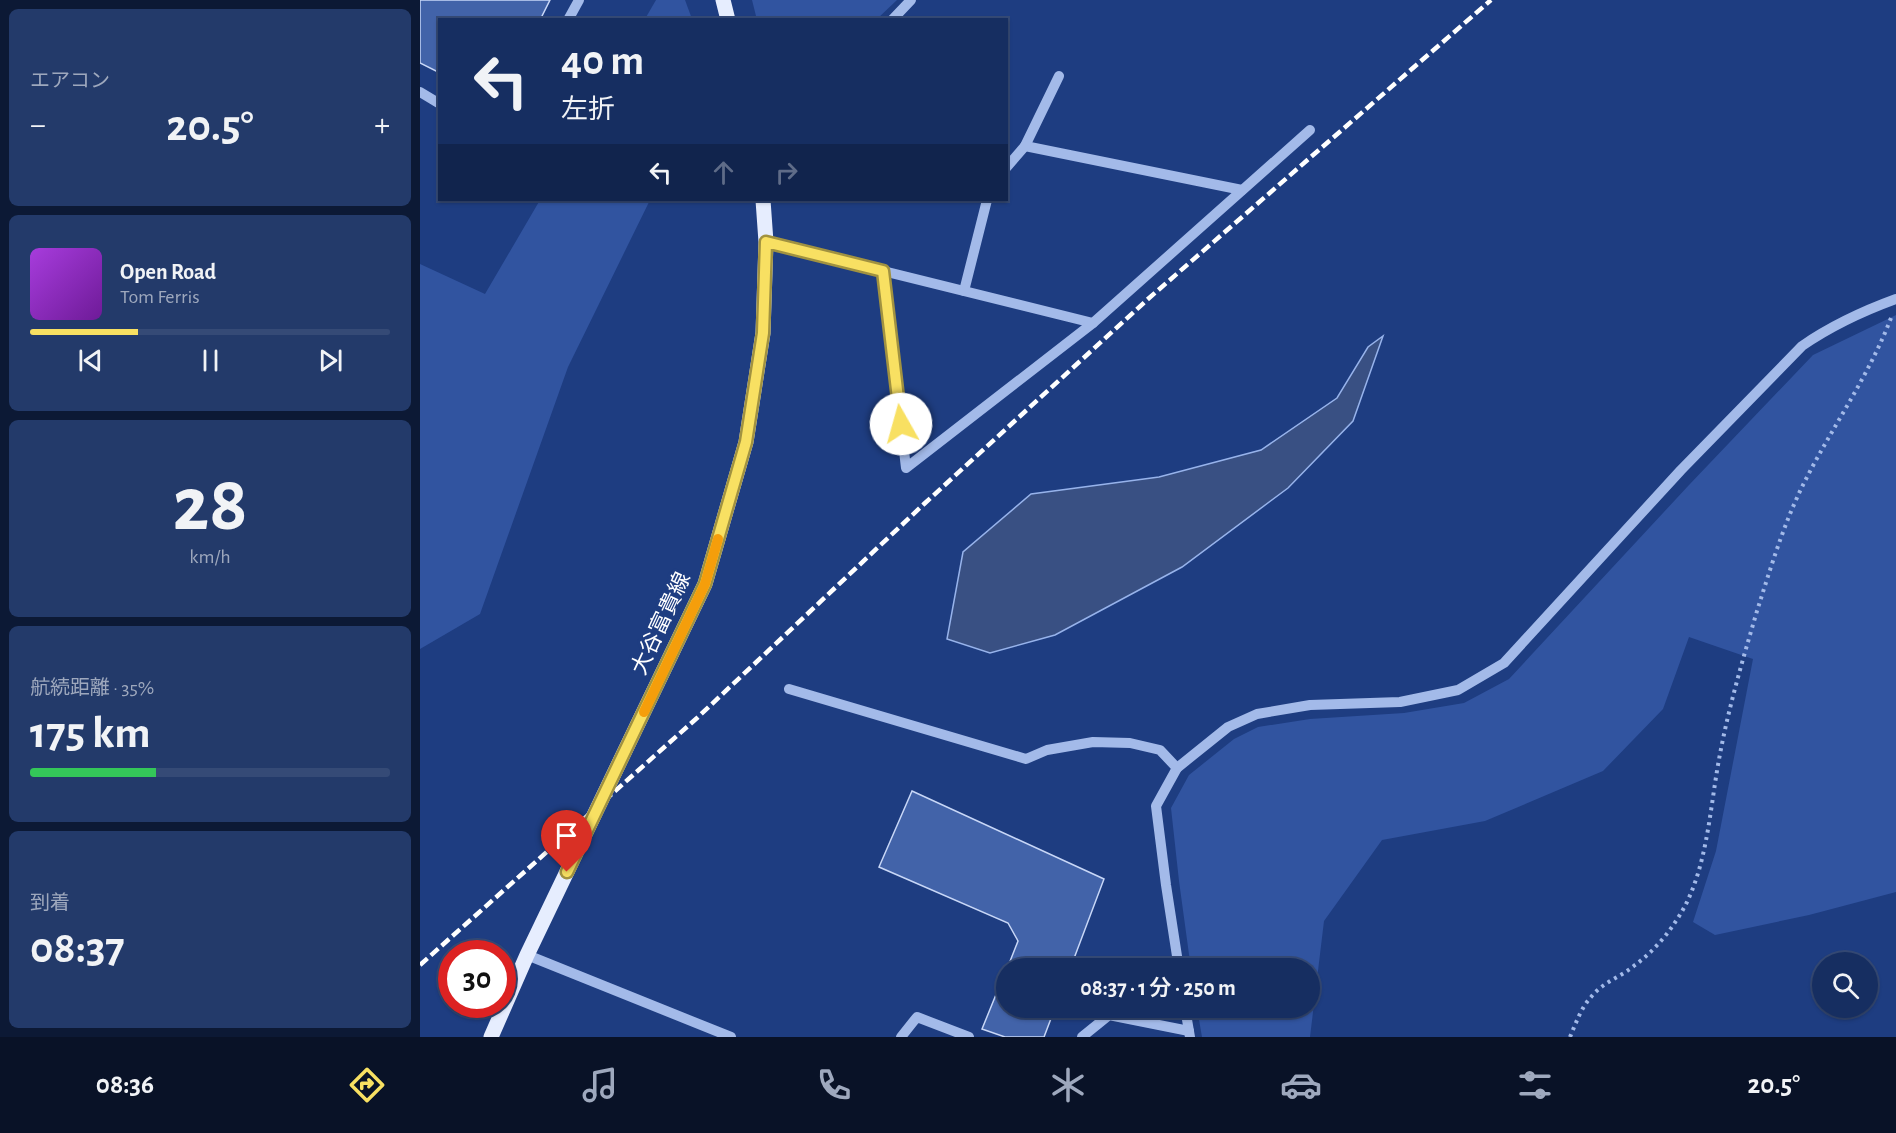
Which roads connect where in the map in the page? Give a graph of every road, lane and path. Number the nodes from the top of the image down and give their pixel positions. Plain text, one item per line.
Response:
1 (579, 0) edge
2 (723, 0) edge
3 (911, 0) edge
4 (569, 18) edge
5 (728, 18) edge
6 (894, 18) edge
7 (1059, 76) dead end
8 (420, 92) edge
9 (438, 103) edge
10 (1310, 130) dead end
11 (1025, 146) junction
12 (1008, 166) edge
13 (1242, 190) junction
14 (763, 201) edge
15 (987, 201) edge
16 (766, 242) junction
17 (883, 271) junction
18 (964, 291) junction
19 (1895, 300) edge
20 (1093, 323) junction
21 (789, 689) dead end
22 (1178, 768) junction
23 (527, 955) junction
24 (1177, 958) edge
25 (1187, 1018) edge
26 (1190, 1034) edge
27 (491, 1037) edge
28 (731, 1037) edge
29 (901, 1037) edge
30 (969, 1037) edge
31 (1082, 1037) edge
32 (1570, 1037) edge

1 - 4 street
2 - 5 main road
3 - 6 street
7 - 11 street
8 - 9 street
10 - 13 street
11 - 12 street
11 - 13 street
13 - 20 street
14 - 16 main road, 大谷富貴線
15 - 18 street
16 - 17 street
16 - 23 main road, 大谷富貴線
17 - 18 street
17 - 20 street
18 - 20 street
19 - 22 street
19 - 32 path
21 - 22 street
22 - 24 street
23 - 27 main road, 大谷富貴線
23 - 28 street
25 - 26 street
26 - 31 street
29 - 30 street

